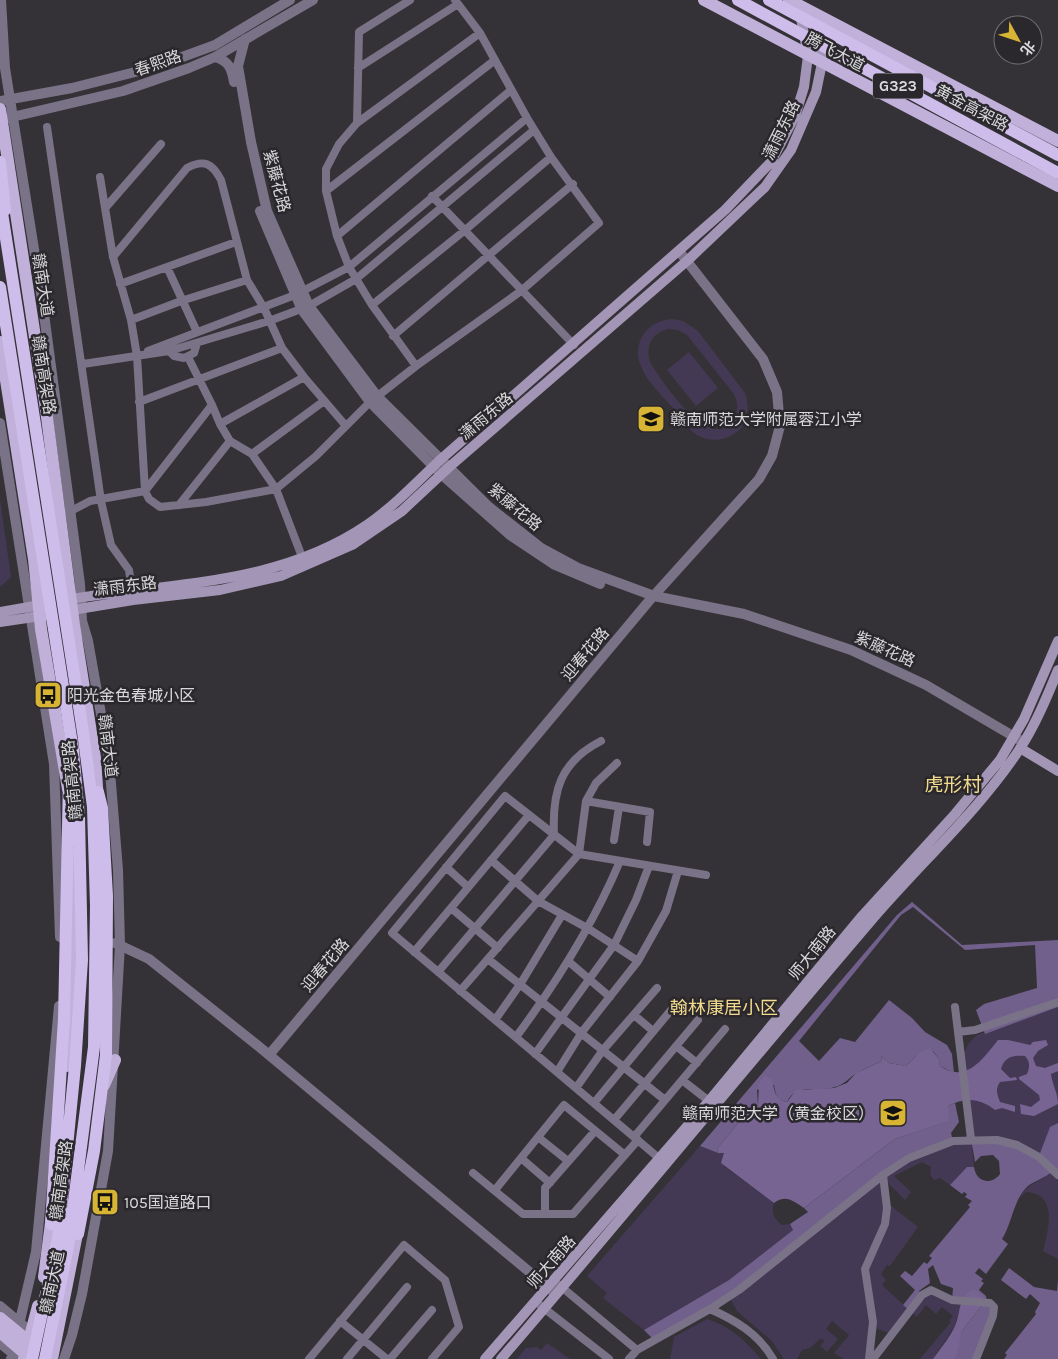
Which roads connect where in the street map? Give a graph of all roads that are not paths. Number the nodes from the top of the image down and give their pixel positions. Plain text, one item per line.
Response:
1 (0, 0) edge
2 (290, 0) edge
3 (313, 0) edge
4 (410, 0) edge
5 (704, 0) edge
6 (738, 0) edge
7 (769, 0) edge
8 (456, 2) edge
9 (794, 2) edge
10 (815, 14) junction
11 (480, 33) junction
12 (245, 38) junction
13 (808, 56) junction
14 (215, 57) junction
15 (495, 60) junction
16 (822, 63) junction
17 (358, 68) junction
18 (511, 90) junction
19 (10, 98) junction
20 (0, 101) edge
21 (4, 116) edge
22 (527, 118) junction
23 (357, 124) junction
24 (47, 127) dead end
25 (534, 130) junction
26 (1058, 141) edge
27 (161, 144) dead end
28 (1058, 155) edge
29 (551, 157) junction
30 (0, 162) edge
31 (1058, 173) edge
32 (100, 177) dead end
33 (573, 184) junction
34 (1058, 186) edge
35 (326, 191) junction
36 (432, 196) junction
37 (0, 200) edge
38 (441, 206) junction
39 (106, 208) junction
40 (464, 231) junction
41 (337, 236) junction
42 (236, 242) junction
43 (679, 251) junction
44 (113, 257) junction
45 (488, 257) junction
46 (688, 260) junction
47 (10, 262) junction
48 (167, 267) junction
49 (349, 267) junction
50 (356, 279) junction
51 (247, 280) junction
52 (120, 284) junction
53 (0, 287) edge
54 (521, 291) junction
55 (300, 293) junction
56 (181, 301) junction
57 (372, 305) junction
58 (264, 308) junction
59 (306, 308) junction
60 (131, 320) junction
61 (269, 321) junction
62 (197, 332) junction
63 (393, 336) junction
64 (0, 342) edge
65 (197, 343) junction
66 (574, 345) junction
67 (282, 348) junction
68 (169, 351) junction
69 (137, 356) junction
70 (188, 357) junction
71 (83, 364) junction
72 (416, 366) junction
73 (304, 377) junction
74 (199, 380) junction
75 (373, 399) junction
76 (324, 401) junction
77 (139, 402) junction
78 (212, 405) junction
79 (0, 424) edge
80 (220, 424) junction
81 (346, 426) junction
82 (230, 441) junction
83 (252, 454) junction
84 (437, 463) junction
85 (445, 471) junction
86 (276, 490) junction
87 (145, 491) junction
88 (101, 498) junction
89 (179, 505) junction
90 (69, 512) junction
91 (304, 562) junction
92 (132, 591) junction
93 (651, 599) junction
94 (76, 604) junction
95 (35, 611) junction
96 (0, 612) edge
97 (0, 622) edge
98 (1058, 641) edge
99 (1058, 670) edge
100 (77, 734) junction
101 (601, 741) dead end
102 (1017, 743) junction
103 (617, 763) dead end
104 (1058, 763) edge
105 (1058, 771) edge
106 (586, 801) junction
107 (619, 807) junction
108 (529, 815) junction
109 (554, 835) junction
110 (614, 840) dead end
111 (647, 842) dead end
112 (579, 854) junction
113 (491, 860) junction
114 (620, 861) junction
115 (649, 866) junction
116 (446, 868) junction
117 (678, 871) junction
118 (706, 875) dead end
119 (515, 881) junction
120 (468, 887) junction
121 (538, 901) junction
122 (451, 908) junction
123 (562, 915) junction
124 (475, 928) junction
125 (589, 929) junction
126 (104, 936) junction
127 (120, 945) junction
128 (614, 945) junction
129 (498, 948) junction
130 (414, 952) junction
131 (488, 959) junction
132 (568, 961) junction
133 (638, 961) junction
134 (438, 972) junction
135 (589, 980) junction
136 (521, 983) junction
137 (657, 988) dead end
138 (460, 991) junction
139 (610, 997) junction
140 (542, 1001) junction
141 (1058, 1002) edge
142 (676, 1004) dead end
143 (955, 1007) dead end
144 (634, 1015) junction
145 (563, 1017) junction
146 (495, 1020) junction
147 (698, 1020) dead end
148 (725, 1029) dead end
149 (582, 1032) junction
150 (653, 1032) junction
151 (958, 1032) junction
152 (516, 1037) junction
153 (676, 1046) junction
154 (604, 1050) junction
155 (535, 1054) junction
156 (269, 1055) junction
157 (54, 1056) junction
158 (115, 1060) junction
159 (696, 1062) junction
160 (624, 1066) junction
161 (557, 1072) junction
162 (682, 1080) junction
163 (645, 1083) junction
164 (576, 1088) junction
165 (65, 1094) junction
166 (665, 1100) junction
167 (97, 1101) junction
168 (709, 1102) junction
169 (594, 1103) junction
170 (614, 1120) junction
171 (595, 1131) junction
172 (538, 1137) junction
173 (636, 1139) junction
174 (971, 1139) junction
175 (625, 1155) junction
176 (521, 1158) junction
177 (660, 1160) junction
178 (568, 1161) junction
179 (473, 1173) dead end
180 (883, 1175) junction
181 (1058, 1175) edge
182 (550, 1183) junction
183 (494, 1190) junction
184 (545, 1214) junction
185 (51, 1224) junction
186 (78, 1234) junction
187 (407, 1287) dead end
188 (555, 1288) junction
189 (540, 1305) junction
190 (0, 1306) edge
191 (710, 1309) junction
192 (432, 1310) dead end
193 (0, 1318) edge
194 (340, 1321) junction
195 (18, 1327) junction
196 (0, 1332) edge
197 (29, 1336) junction
198 (364, 1339) junction
199 (0, 1343) edge
200 (637, 1350) junction
201 (21, 1356) edge
202 (54, 1358) edge
203 (309, 1359) edge
204 (347, 1359) edge
205 (389, 1359) edge
206 (432, 1359) edge
207 (486, 1359) edge
208 (501, 1359) edge
209 (610, 1359) edge
210 (630, 1359) edge
211 (773, 1359) edge
212 (869, 1359) edge
213 (873, 1359) edge
214 (976, 1359) edge

1 - 19 street
2 - 19 street, 春熙路
3 - 12 street, 春熙路
4 - 17 street
5 - 13 main road, 腾飞大道
6 - 31 highway, 黄金高架路 / G323, bridge
7 - 28 highway, 黄金高架路 / G323, bridge
8 - 11 street
8 - 17 street
9 - 10 main road, 腾飞大道
9 - 13 main road, 潇雨东路
10 - 16 main road, 潇雨东路
10 - 26 main road, 腾飞大道
11 - 15 street
11 - 23 street
12 - 14 street, 春熙路
12 - 55 street, 紫藤花路
13 - 16 main road, 腾飞大道
13 - 43 main road, 潇雨东路
14 - 21 street, 春熙路
14 - 55 street, 紫藤花路
15 - 18 street
15 - 35 street
16 - 34 main road, 腾飞大道
16 - 46 main road, 潇雨东路
17 - 23 street
18 - 22 street
18 - 41 street
19 - 20 street, 春熙路
19 - 21 street
21 - 90 street
21 - 94 main road, 赣南大道
22 - 25 street
22 - 36 street
23 - 35 street
24 - 71 street
25 - 29 street
25 - 38 street
27 - 39 street
29 - 33 street
29 - 40 street
30 - 47 highway, bridge
32 - 39 street
33 - 45 street
33 - 54 street
35 - 41 street
36 - 38 street
36 - 49 street
37 - 47 highway, 赣南高架路, bridge
38 - 40 street
38 - 50 street
39 - 44 street
40 - 45 street
40 - 57 street
41 - 49 street
42 - 44 street
42 - 48 street
42 - 51 street
43 - 46 street, 迎春花路
43 - 66 main road, 潇雨东路
44 - 52 street
45 - 54 street
45 - 63 street
46 - 85 main road, 潇雨东路
46 - 93 street, 迎春花路
47 - 100 highway, 赣南高架路, bridge
48 - 52 street
48 - 56 street
49 - 50 street
49 - 55 street
50 - 57 street
50 - 59 street
51 - 56 street
51 - 58 street
52 - 60 street
53 - 100 highway, 赣南高架路, bridge
54 - 66 street
54 - 72 street
55 - 58 street
55 - 59 street, 紫藤花路
56 - 60 street
56 - 62 street
57 - 63 street
58 - 61 street
58 - 62 street
59 - 61 street
59 - 75 street, 紫藤花路
60 - 69 street
61 - 65 street
61 - 67 street
62 - 69 street
63 - 72 street
64 - 95 main road, 赣南大道
65 - 68 street
65 - 70 street
66 - 84 main road, 潇雨东路
67 - 73 street
67 - 74 street
68 - 69 street
68 - 70 street
69 - 71 street
69 - 77 street
70 - 74 street
71 - 88 street
72 - 75 street
73 - 76 street
73 - 80 street
74 - 77 street
74 - 78 street
75 - 81 street
75 - 84 street, 紫藤花路
76 - 81 street
76 - 83 street
77 - 87 street
78 - 80 street
78 - 87 street
79 - 95 street
80 - 82 street
81 - 86 street
82 - 83 street
82 - 89 street
83 - 86 street
84 - 85 street, 紫藤花路
84 - 91 main road, 潇雨东路
85 - 91 main road, 潇雨东路
85 - 93 street, 紫藤花路
86 - 89 street
86 - 91 street
87 - 88 street
87 - 89 street
88 - 90 street
88 - 92 street
90 - 94 street
91 - 92 main road, 潇雨东路
91 - 94 main road, 潇雨东路
92 - 94 main road, 潇雨东路
93 - 102 street, 紫藤花路
93 - 156 street, 迎春花路
94 - 95 main road, 潇雨东路
94 - 126 main road, 赣南大道
94 - 127 street
95 - 96 main road, 潇雨东路
95 - 97 main road, 潇雨东路
95 - 157 street
95 - 165 main road, 赣南大道
98 - 102 main road, 师大南路
99 - 102 main road, 师大南路
100 - 185 highway, bridge
100 - 186 highway, bridge
100 - 201 highway, 赣南高架路, bridge
100 - 202 highway, 赣南高架路, bridge
101 - 109 street
102 - 104 main road
102 - 105 main road
102 - 168 main road, 师大南路
102 - 188 main road, 师大南路
103 - 106 street
106 - 107 street
106 - 112 street
107 - 110 street
107 - 111 street
108 - 109 street
108 - 113 street
108 - 116 street
109 - 112 street
109 - 119 street
112 - 114 street
112 - 121 street
113 - 119 street
113 - 120 street
114 - 115 street
114 - 125 street
115 - 117 street
115 - 128 street
116 - 120 street
116 - 130 street
117 - 118 street
117 - 133 street
119 - 121 street
119 - 124 street
120 - 122 street
121 - 123 street
121 - 129 street
122 - 124 street
122 - 130 street
123 - 125 street
123 - 136 street
124 - 129 street
124 - 134 street
125 - 128 street
125 - 132 street
126 - 127 street
126 - 167 main road, 赣南大道
127 - 156 street
127 - 158 street
128 - 133 street
128 - 135 street
129 - 131 street
130 - 134 street
131 - 136 street
131 - 138 street
132 - 135 street
132 - 140 street
133 - 139 street
134 - 138 street
135 - 139 street
135 - 145 street
136 - 140 street
136 - 146 street
137 - 144 street
138 - 146 street
139 - 149 street
140 - 145 street
140 - 152 street
141 - 151 street
142 - 150 street
143 - 151 street
144 - 150 street
144 - 154 street
145 - 149 street
145 - 155 street
146 - 152 street
147 - 153 street
148 - 159 street
149 - 154 street
149 - 161 street
150 - 160 street
151 - 174 street
152 - 155 street
153 - 159 street
153 - 163 street
154 - 160 street
154 - 164 street
155 - 161 street
156 - 188 street
157 - 165 main road
157 - 195 street
158 - 167 main road
158 - 202 street
159 - 162 street
160 - 163 street
160 - 169 street
161 - 164 street
162 - 166 street
162 - 168 street
163 - 166 street
163 - 170 street
164 - 169 street
165 - 185 main road, 赣南大道
166 - 173 street
167 - 186 main road, 赣南大道
168 - 177 main road, 师大南路
169 - 170 street
170 - 173 street
171 - 172 street
171 - 175 street
171 - 178 street
172 - 176 street
172 - 178 street
173 - 175 street
173 - 177 street
174 - 180 street
174 - 181 street
175 - 184 street
176 - 182 street
176 - 183 street
177 - 188 main road, 师大南路
178 - 182 street
179 - 183 street
180 - 191 street
180 - 212 street
182 - 184 street
183 - 184 street
185 - 197 main road, 赣南大道
186 - 202 main road, 赣南大道
187 - 198 street
188 - 189 main road, 师大南路
188 - 200 street
189 - 207 main road, 师大南路
189 - 208 main road, 师大南路
189 - 209 street
190 - 195 street
191 - 200 street
191 - 211 street
192 - 205 street
193 - 195 main road
194 - 198 street
194 - 203 street
194 - 206 street
195 - 197 main road
195 - 201 street
196 - 201 main road
197 - 201 main road, 赣南大道
197 - 202 main road
198 - 204 street
198 - 205 street
199 - 201 street
200 - 210 street
213 - 214 street

